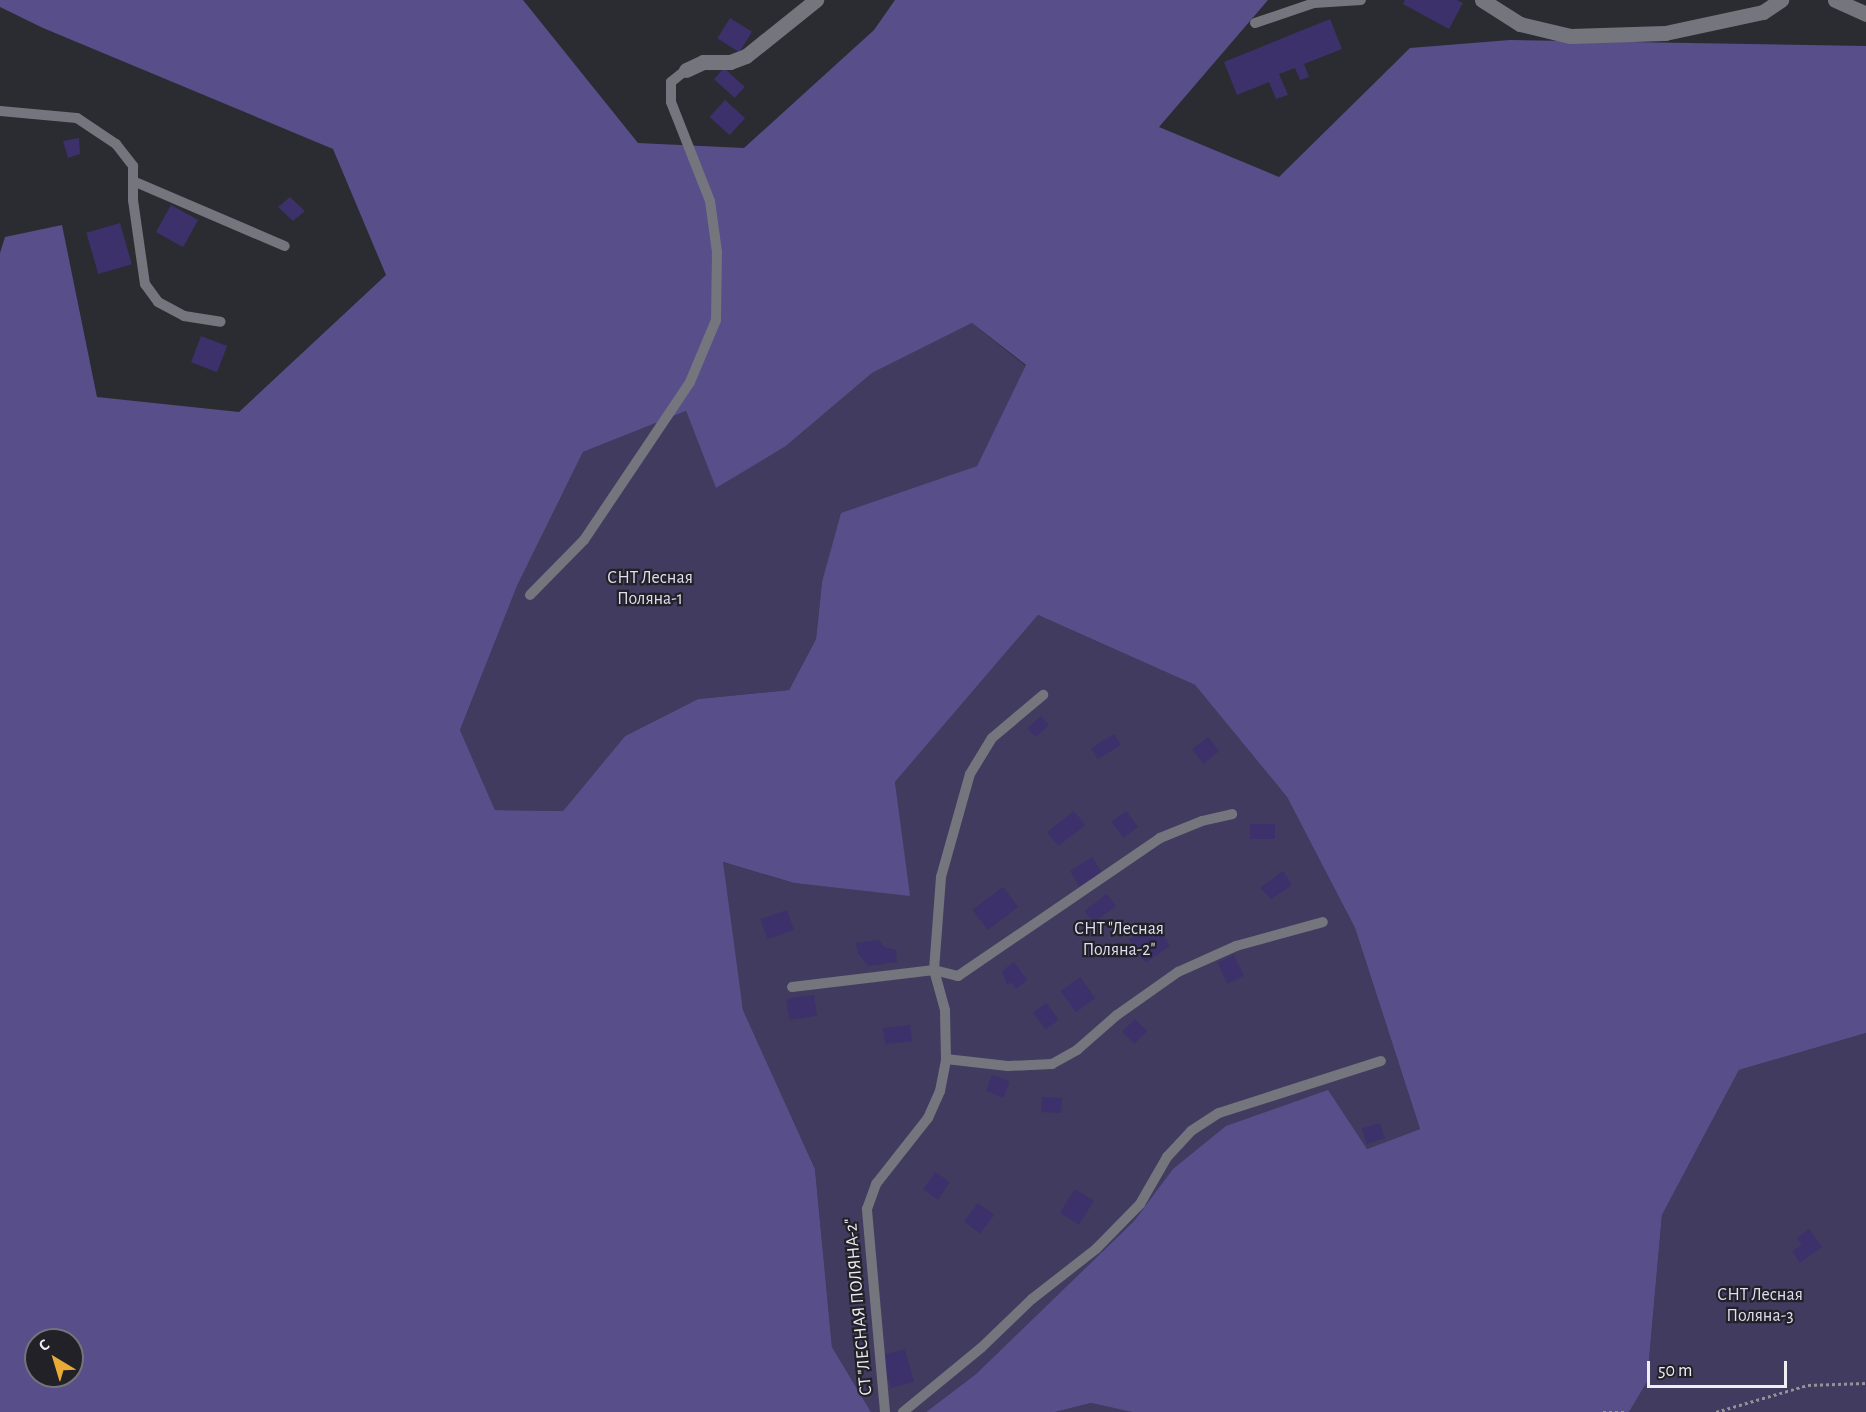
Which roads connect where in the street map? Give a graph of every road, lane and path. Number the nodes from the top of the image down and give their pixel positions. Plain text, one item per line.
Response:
1 (816, 0) edge
2 (1361, 0) edge
3 (1482, 0) edge
4 (1781, 0) edge
5 (1835, 0) edge
6 (1866, 14) edge
7 (1255, 23) dead end
8 (686, 70) joint
9 (0, 111) edge
10 (133, 180) junction
11 (285, 246) dead end
12 (221, 322) dead end
13 (530, 595) dead end
14 (1043, 695) dead end
15 (1232, 814) dead end
16 (1323, 922) dead end
17 (934, 970) junction
18 (792, 987) dead end
19 (946, 1059) junction
20 (1381, 1061) dead end
21 (1866, 1383) edge
22 (885, 1412) edge
23 (903, 1412) edge
24 (1603, 1412) edge
25 (1625, 1412) edge
26 (1716, 1412) edge

1 - 8 street
2 - 7 lane
3 - 4 street
5 - 6 street
8 - 13 lane
9 - 10 lane
10 - 11 lane
10 - 12 lane
14 - 17 lane, СТ "ЛЕСНАЯ ПОЛЯНА-2"
15 - 17 lane
16 - 19 lane
17 - 18 lane
17 - 19 lane, СТ "ЛЕСНАЯ ПОЛЯНА-2"
19 - 22 lane, СТ "ЛЕСНАЯ ПОЛЯНА-2"
20 - 23 lane
21 - 26 path
24 - 25 path

